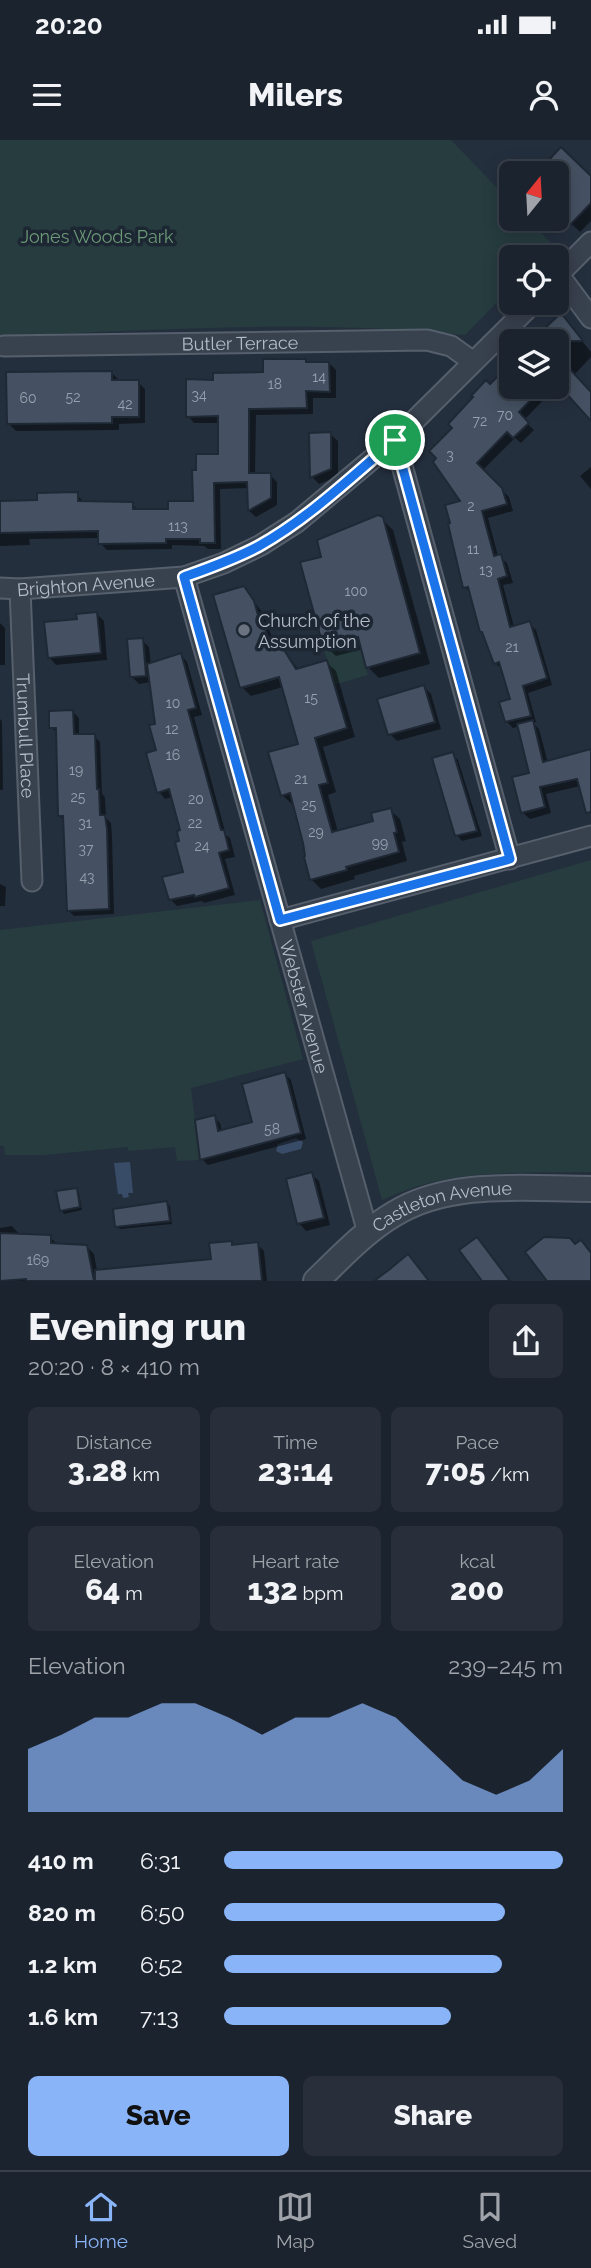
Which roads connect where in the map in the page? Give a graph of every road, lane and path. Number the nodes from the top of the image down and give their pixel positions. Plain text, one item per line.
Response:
1 (591, 242) edge
2 (569, 265) edge
3 (569, 290) edge
4 (520, 315) edge
5 (591, 318) edge
6 (4, 346) dead end
7 (472, 361) junction
8 (395, 440) junction
9 (184, 577) junction
10 (0, 588) edge
11 (20, 589) junction
12 (591, 836) edge
13 (510, 859) junction
14 (32, 881) dead end
15 (280, 920) junction
16 (591, 1189) edge
17 (368, 1233) junction
18 (316, 1281) edge

1 - 2 street
3 - 5 street
4 - 7 street, Brighton Avenue
6 - 7 street, Butler Terrace
7 - 8 street, Brighton Avenue
8 - 9 street, Brighton Avenue
8 - 13 street
9 - 11 street, Brighton Avenue
9 - 15 street, Webster Avenue
10 - 11 street, Brighton Avenue
11 - 14 street, Trumbull Place
12 - 13 street
13 - 15 street
15 - 17 street, Webster Avenue
16 - 17 street, Castleton Avenue
17 - 18 street, Castleton Avenue

